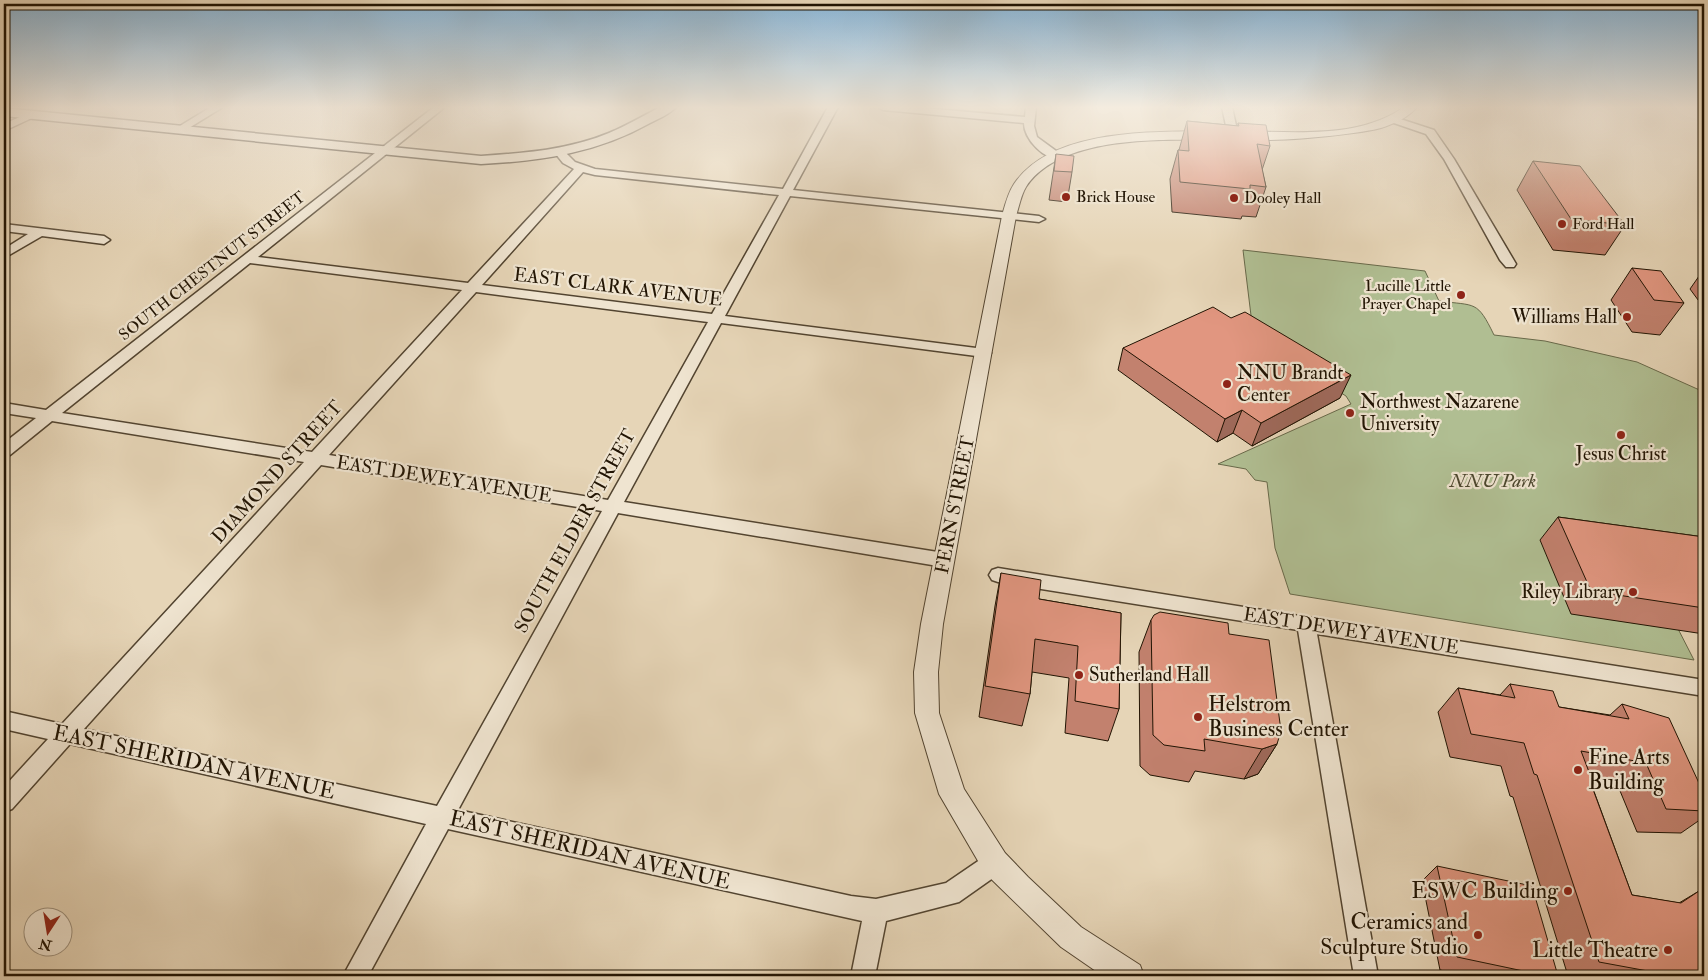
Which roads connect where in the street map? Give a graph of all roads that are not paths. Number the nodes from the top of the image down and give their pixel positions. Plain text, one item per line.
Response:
1 (382, 153) edge
2 (403, 153) edge
3 (560, 153) joint
4 (808, 153) edge
5 (1052, 153) edge
6 (1067, 153) edge
7 (1445, 153) edge
8 (1058, 156) junction
9 (580, 169) junction
10 (786, 192) junction
11 (1009, 216) junction
12 (1040, 219) dead end
13 (4, 228) edge
14 (40, 232) junction
15 (104, 240) dead end
16 (4, 254) edge
17 (246, 259) junction
18 (1510, 264) dead end
19 (473, 288) junction
20 (717, 319) junction
21 (984, 353) junction
22 (4, 408) edge
23 (49, 415) junction
24 (4, 451) edge
25 (317, 458) junction
26 (613, 506) junction
27 (944, 560) junction
28 (998, 575) dead end
29 (1306, 625) junction
30 (1704, 688) edge
31 (4, 720) edge
32 (66, 734) junction
33 (4, 802) edge
34 (443, 817) junction
35 (995, 862) junction
36 (876, 911) junction
37 (355, 976) edge
38 (863, 976) edge
39 (1129, 976) edge
40 (1366, 976) edge

1 - 17 street, SOUTH CHESTNUT STREET
2 - 3 main road
3 - 9 street
4 - 10 street, SOUTH ELDER STREET
5 - 8 street
6 - 8 street, FERN STREET
7 - 18 street
8 - 11 street, FERN STREET
9 - 10 street
9 - 19 street, DIAMOND STREET
10 - 11 street
10 - 20 street, SOUTH ELDER STREET
11 - 12 street
11 - 21 street, FERN STREET
13 - 14 street
14 - 15 street
14 - 16 street
17 - 19 street, EAST CLARK AVENUE
17 - 23 street, SOUTH CHESTNUT STREET
19 - 20 street, EAST CLARK AVENUE
19 - 25 street, DIAMOND STREET
20 - 21 street, EAST CLARK AVENUE
20 - 26 street, SOUTH ELDER STREET
21 - 27 street, FERN STREET
22 - 23 street, EAST DEWEY AVENUE
23 - 24 street, SOUTH CHESTNUT STREET
23 - 25 street, EAST DEWEY AVENUE
25 - 26 street, EAST DEWEY AVENUE
25 - 32 street, DIAMOND STREET
26 - 27 street, EAST DEWEY AVENUE
26 - 34 street, SOUTH ELDER STREET
27 - 35 street, FERN STREET
28 - 29 street, EAST DEWEY AVENUE
29 - 30 street, EAST DEWEY AVENUE
29 - 40 street
31 - 32 street, EAST SHERIDAN AVENUE
32 - 33 street, DIAMOND STREET
32 - 34 street, EAST SHERIDAN AVENUE
34 - 36 street, EAST SHERIDAN AVENUE
34 - 37 street, SOUTH ELDER STREET
35 - 36 street, EAST SHERIDAN AVENUE
35 - 39 street
36 - 38 street

